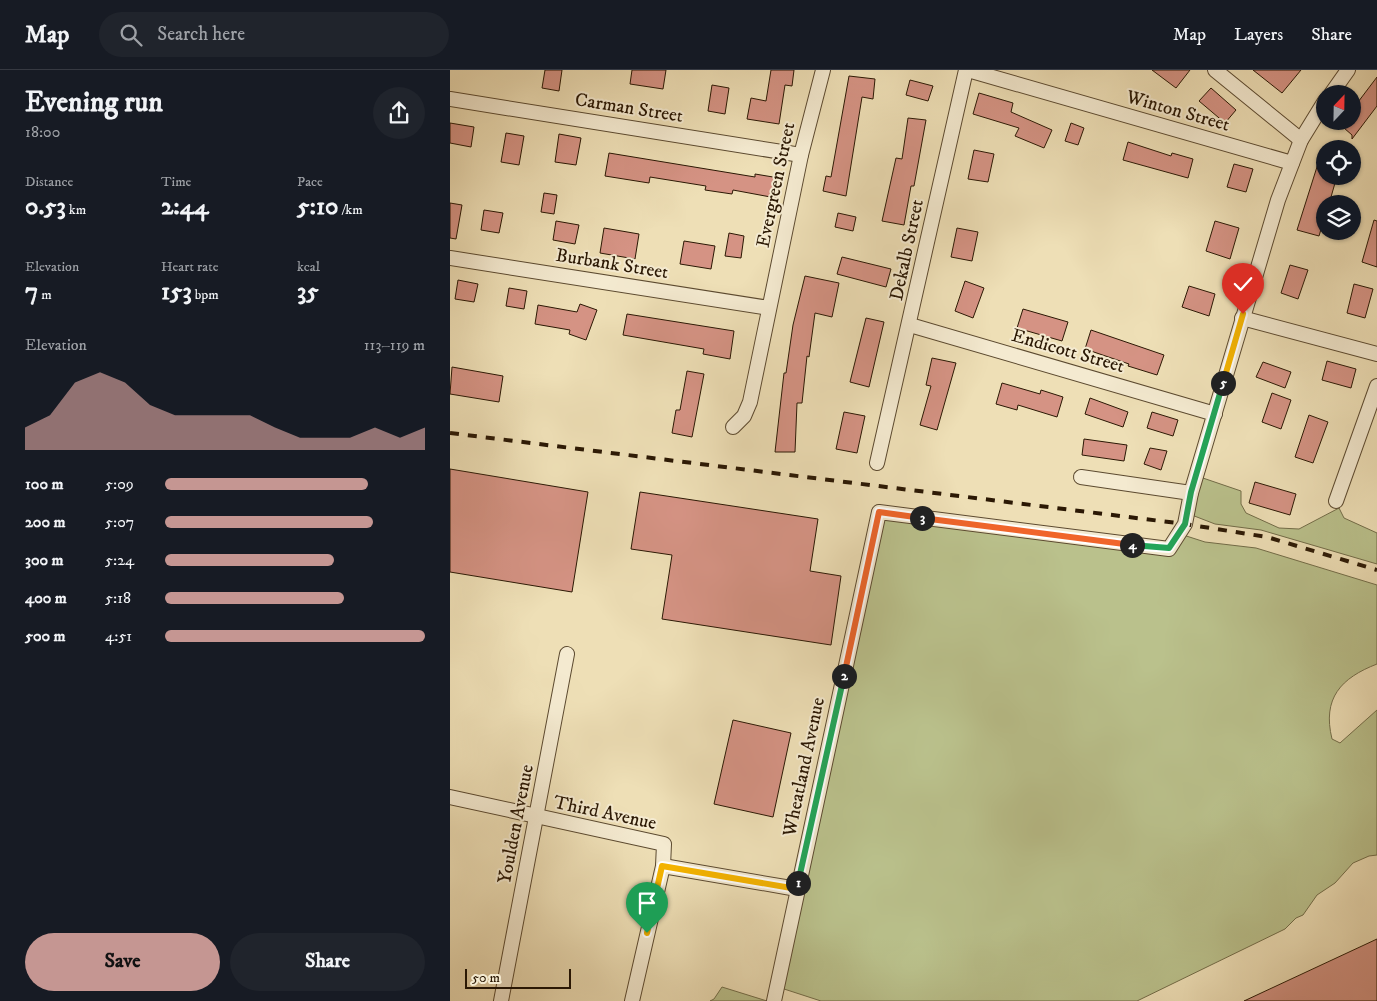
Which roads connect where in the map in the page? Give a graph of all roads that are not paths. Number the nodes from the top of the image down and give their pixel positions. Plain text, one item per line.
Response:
1 (823, 70) edge
2 (967, 70) edge
3 (1215, 70) edge
4 (1348, 70) edge
5 (1337, 85) edge
6 (450, 99) edge
7 (1316, 116) edge
8 (1301, 140) junction
9 (801, 155) junction
10 (1292, 163) junction
11 (450, 258) edge
12 (769, 308) junction
13 (1242, 318) junction
14 (910, 325) junction
15 (1377, 354) edge
16 (1377, 386) edge
17 (1215, 414) junction
18 (733, 427) dead end
19 (878, 463) dead end
20 (1081, 477) dead end
21 (1191, 492) junction
22 (1336, 501) dead end
23 (567, 654) dead end
24 (450, 797) edge
25 (538, 817) junction
26 (662, 866) junction
27 (797, 889) junction
28 (501, 1001) edge
29 (632, 1001) edge
30 (774, 1001) edge

1 - 9 street, Evergreen Street
2 - 10 street, Winton Street
2 - 14 street, Dekalb Street
3 - 8 street
4 - 5 street
6 - 9 street, Carman Street
7 - 8 street
8 - 10 street
9 - 12 street, Evergreen Street
10 - 13 street
11 - 12 street, Burbank Street
12 - 18 street, Evergreen Street
13 - 15 street
13 - 17 street
14 - 17 street, Endicott Street
14 - 19 street, Dekalb Street
16 - 22 street
17 - 21 street
20 - 21 street
21 - 27 street, Wheatland Avenue
23 - 25 street, Youlden Avenue
24 - 25 street, Third Avenue
25 - 26 street, Third Avenue
25 - 28 street, Youlden Avenue
26 - 27 street
26 - 29 street
27 - 30 street, Wheatland Avenue

